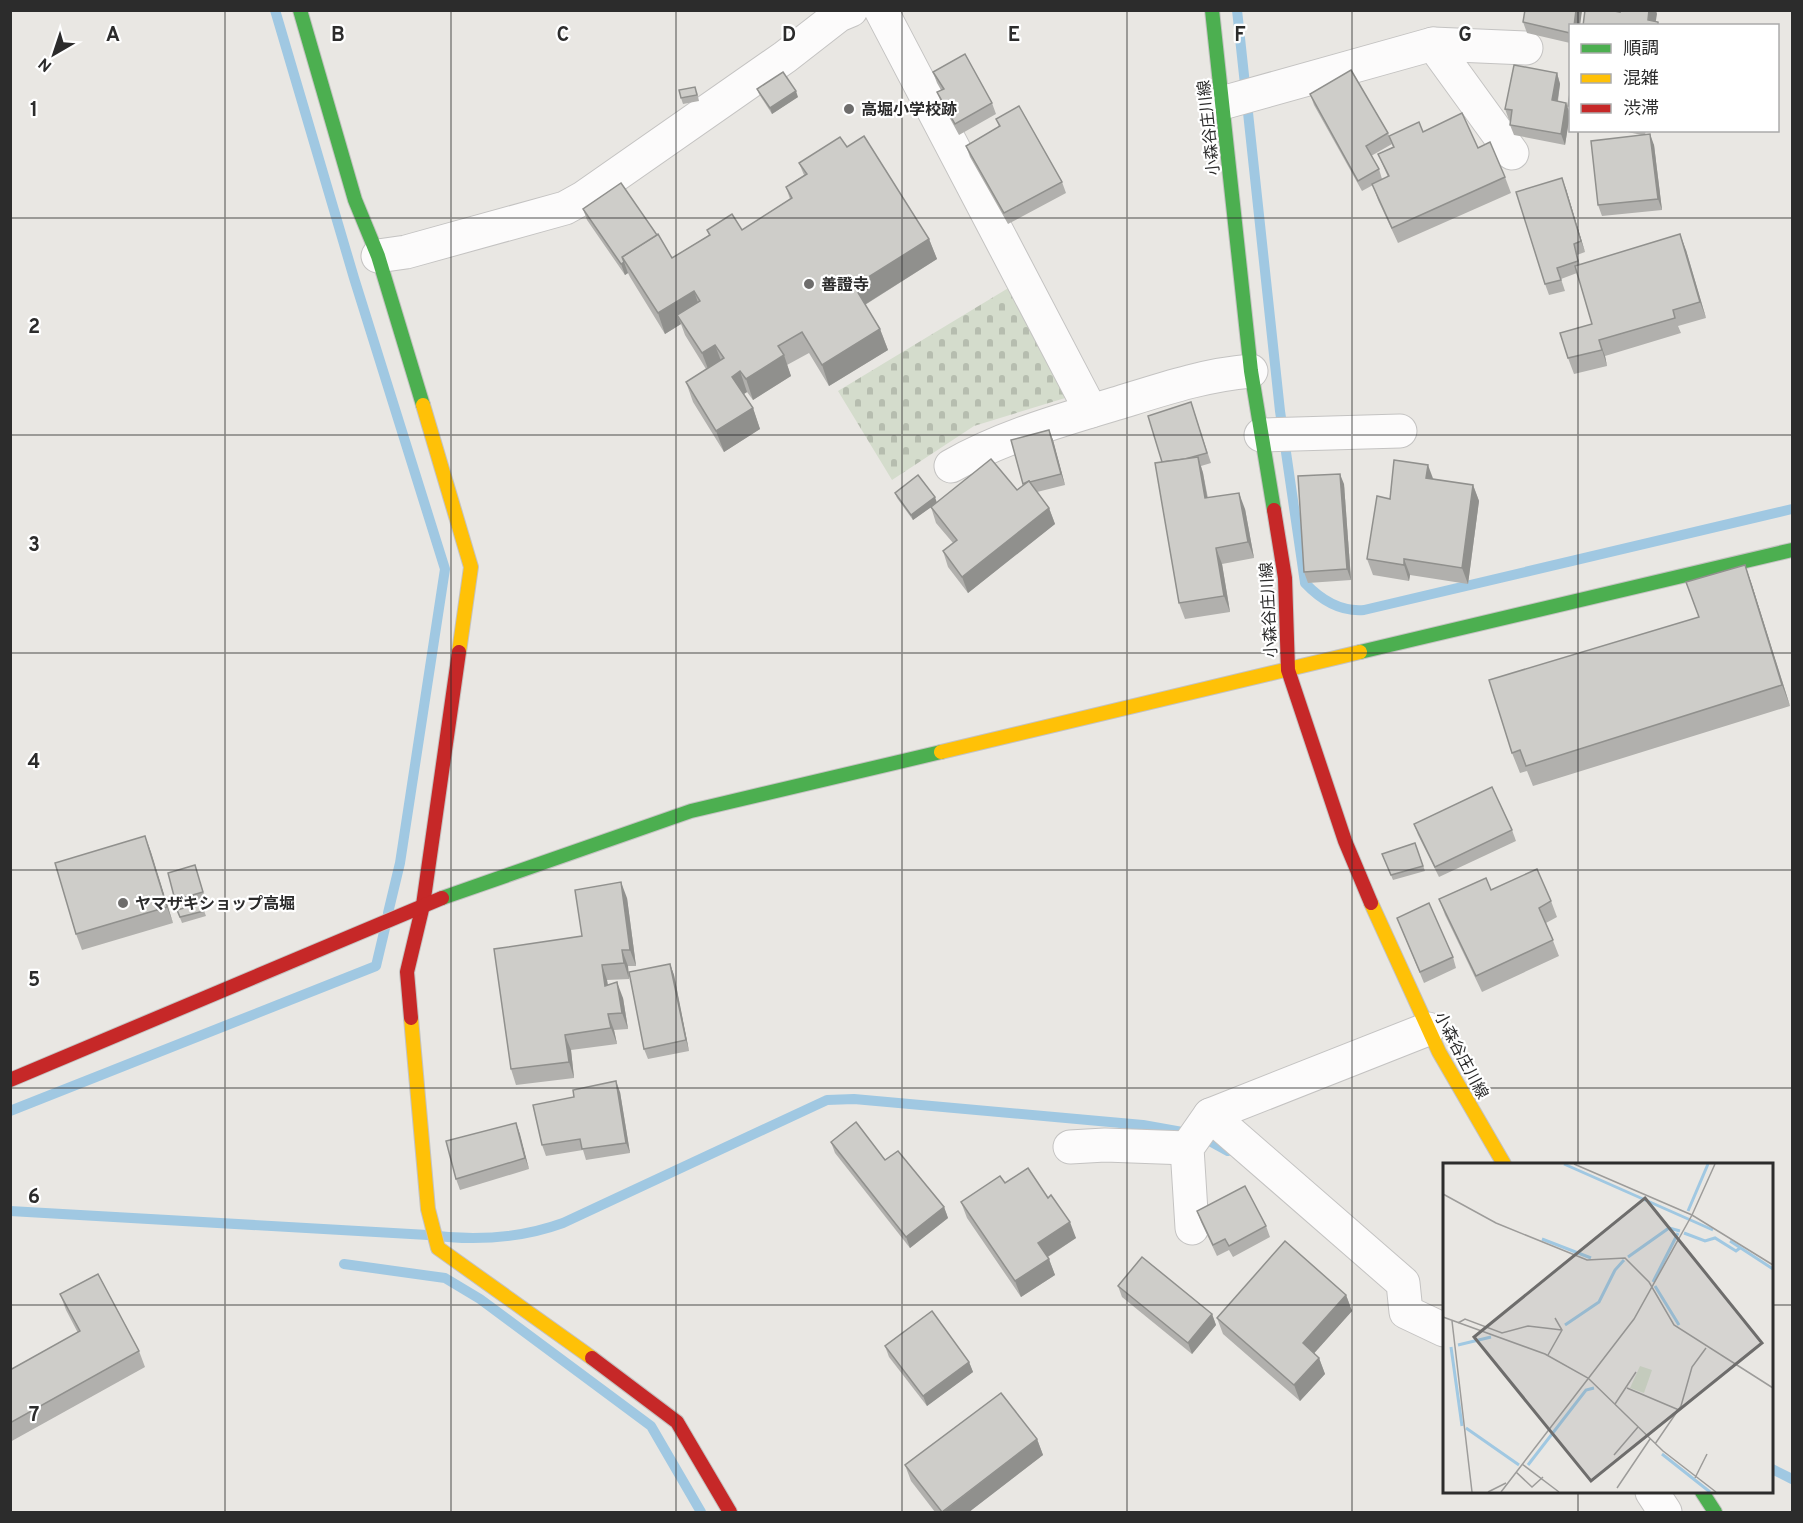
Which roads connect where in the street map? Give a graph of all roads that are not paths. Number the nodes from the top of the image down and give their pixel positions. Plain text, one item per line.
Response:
1 (300, 10) edge
2 (851, 10) edge
3 (881, 10) edge
4 (1212, 10) edge
5 (1433, 44) junction
6 (1526, 48) dead end
7 (1222, 104) junction
8 (1512, 153) dead end
9 (378, 256) junction
10 (1251, 371) junction
11 (1091, 411) junction
12 (1400, 431) dead end
13 (1261, 435) junction
14 (951, 466) dead end
15 (1792, 550) edge
16 (1288, 670) junction
17 (423, 905) junction
18 (1428, 1029) junction
19 (10, 1080) edge
20 (1210, 1115) junction
21 (1070, 1147) dead end
22 (1186, 1148) junction
23 (1503, 1163) edge
24 (1192, 1228) dead end
25 (1443, 1329) edge
26 (1653, 1493) edge
27 (1703, 1493) edge
28 (730, 1512) edge
29 (1665, 1512) edge
30 (1715, 1512) edge

1 - 9 street
2 - 9 street
3 - 11 street
4 - 7 street, 小森谷庄川線
5 - 6 street
5 - 7 street
5 - 8 street
7 - 10 street, 小森谷庄川線
9 - 17 street
10 - 11 street
10 - 13 street, 小森谷庄川線
11 - 14 street
12 - 13 street
13 - 16 street, 小森谷庄川線
15 - 16 street
16 - 17 street
16 - 18 street, 小森谷庄川線
17 - 19 street
17 - 28 street
18 - 20 street
18 - 23 street, 小森谷庄川線
20 - 22 street
20 - 25 street
21 - 22 street
22 - 24 street
26 - 29 street
27 - 30 street

